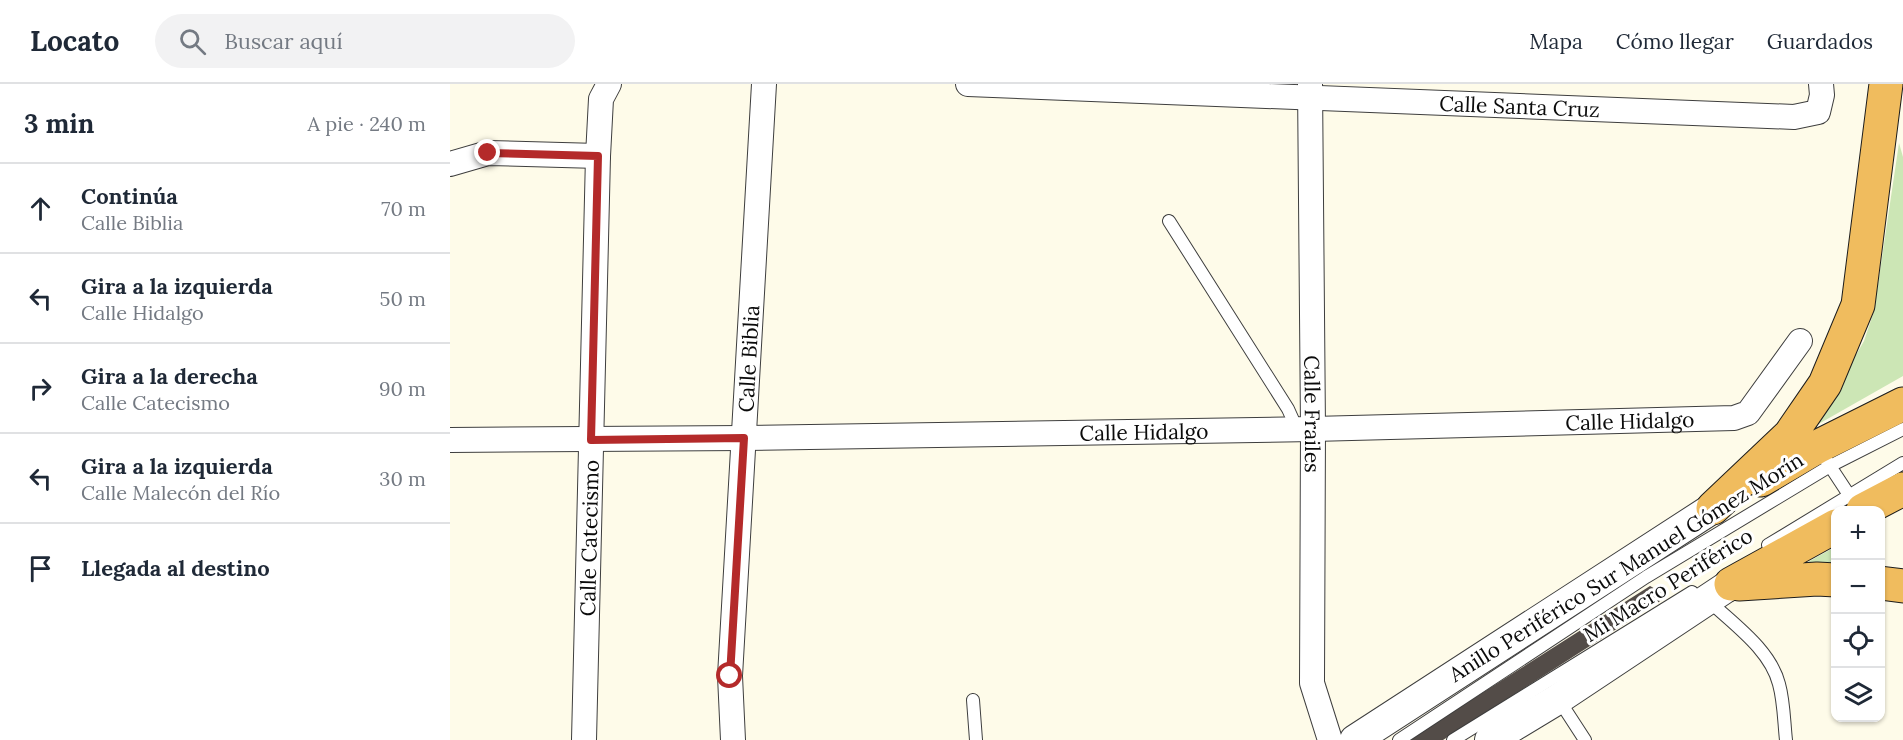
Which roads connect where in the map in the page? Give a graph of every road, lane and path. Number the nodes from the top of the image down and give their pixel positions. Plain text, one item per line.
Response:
1 (609, 84) edge
2 (764, 84) edge
3 (968, 84) edge
4 (1821, 84) edge
5 (1886, 84) edge
6 (1310, 91) edge
7 (598, 156) junction
8 (450, 164) edge
9 (1169, 221) dead end
10 (1800, 341) dead end
11 (1903, 404) edge
12 (1305, 429) junction
13 (1903, 429) edge
14 (744, 438) junction
15 (450, 440) edge
16 (591, 440) junction
17 (1824, 456) junction
18 (1903, 463) edge
19 (1903, 489) edge
20 (1856, 503) edge
21 (1713, 508) junction
22 (1831, 529) edge
23 (1758, 552) dead end
24 (1831, 580) edge
25 (1885, 584) edge
26 (1903, 586) edge
27 (1715, 589) junction
28 (1558, 699) junction
29 (973, 700) dead end
30 (584, 740) edge
31 (733, 740) edge
32 (976, 740) edge
33 (1330, 740) edge
34 (1355, 740) edge
35 (1399, 740) edge
36 (1453, 740) edge
37 (1490, 740) edge
38 (1586, 740) edge
39 (1786, 740) edge

1 - 7 street, Calle Catecismo
2 - 14 street, Calle Biblia
3 - 6 street, Calle Santa Cruz
4 - 6 street, Calle Santa Cruz
5 - 21 highway
6 - 12 street, Calle Frailes
7 - 8 street
7 - 16 street, Calle Catecismo
9 - 12 lane
10 - 12 street, Calle Hidalgo
11 - 17 highway, Anillo Periférico Sur Manuel Gómez Morín
12 - 14 street, Calle Hidalgo
12 - 33 street, Calle Frailes
13 - 17 lane, Mi Macro Periférico
14 - 16 street, Calle Hidalgo
14 - 31 street, Calle Biblia
15 - 16 street, Calle Hidalgo
16 - 30 street, Calle Catecismo
17 - 20 lane
17 - 21 highway, Anillo Periférico Sur Manuel Gómez Morín
17 - 35 lane, Mi Macro Periférico
18 - 20 lane, Mi Macro Periférico
19 - 20 highway
20 - 23 lane, Mi Macro Periférico
21 - 34 street, Anillo Periférico Sur Manuel Gómez Morín
22 - 27 highway
24 - 27 highway
25 - 26 highway
27 - 28 street
27 - 36 lane, Mi Macro Periférico
27 - 39 lane
28 - 37 street
28 - 38 lane
29 - 32 lane

